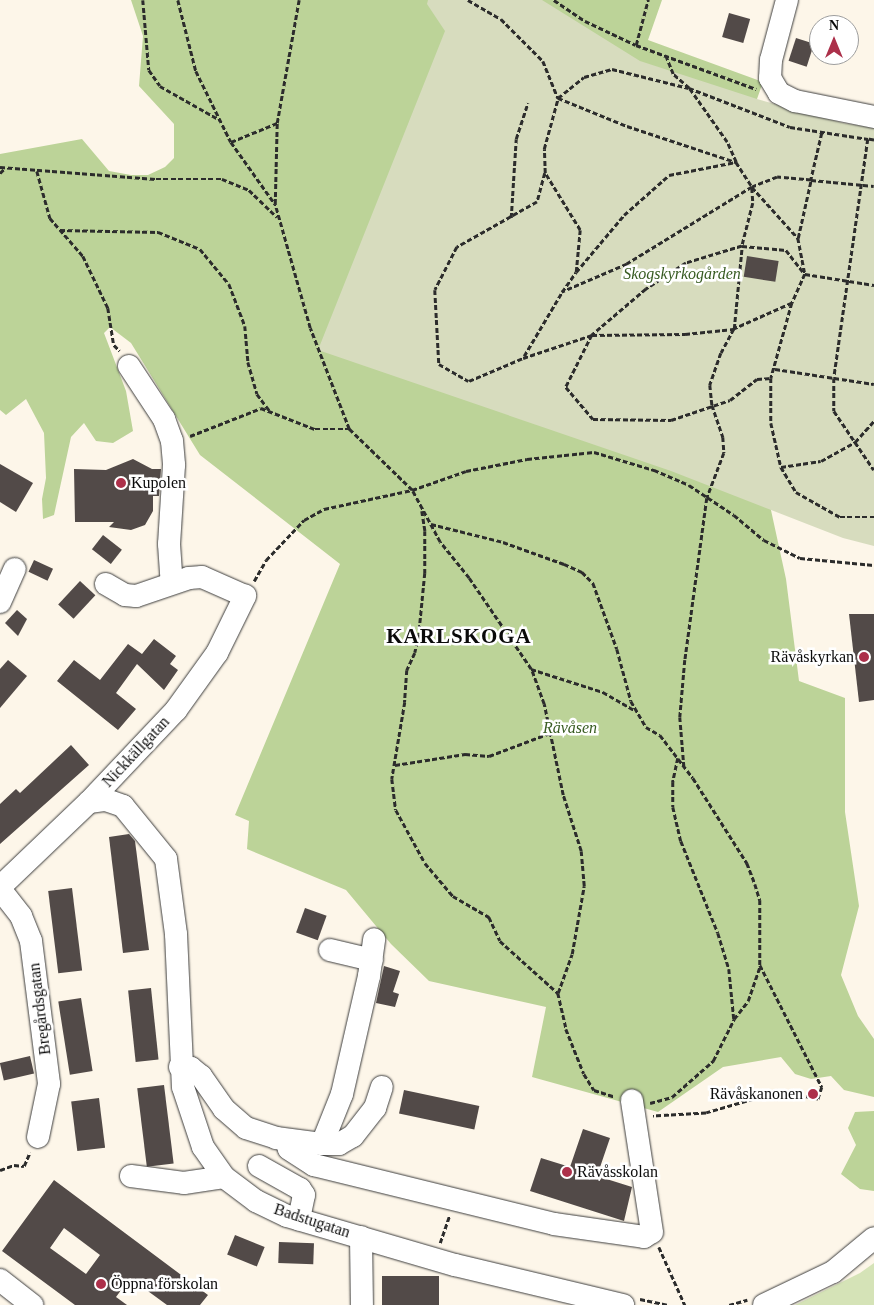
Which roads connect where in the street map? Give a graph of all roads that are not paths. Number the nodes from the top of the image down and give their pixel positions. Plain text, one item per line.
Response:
1 (787, 0) edge
2 (874, 117) edge
3 (129, 366) road end
4 (15, 569) dead end
5 (172, 583) junction
6 (106, 584) dead end
7 (0, 602) edge
8 (89, 802) junction
9 (0, 888) edge
10 (330, 950) dead end
11 (180, 1067) junction
12 (382, 1087) dead end
13 (632, 1101) road end
14 (38, 1138) road end
15 (286, 1140) junction
16 (322, 1144) junction
17 (259, 1166) dead end
18 (131, 1176) dead end
19 (224, 1178) junction
20 (300, 1219) junction
21 (361, 1237) junction
22 (874, 1238) edge
23 (0, 1280) edge
24 (32, 1305) edge
25 (362, 1305) edge
26 (623, 1305) edge
27 (764, 1305) edge

1 - 2 street
3 - 5 street
4 - 7 street
5 - 6 street
5 - 8 street, Nickkällgatan
8 - 9 street, Nickkällgatan
8 - 11 street, Badstugatan
9 - 14 street, Bregårdsgatan
10 - 16 street
11 - 15 street
11 - 19 street, Badstugatan
12 - 16 street
13 - 15 street
15 - 16 street
17 - 20 street
18 - 19 street
19 - 20 street, Badstugatan
20 - 21 street, Badstugatan
21 - 25 street
21 - 26 street, Badstugatan
22 - 27 street
23 - 24 street

